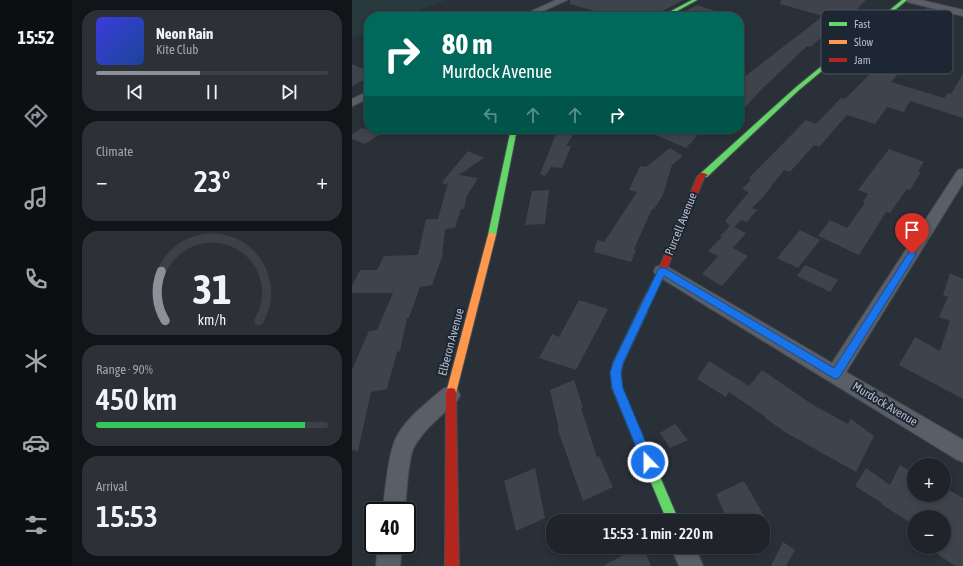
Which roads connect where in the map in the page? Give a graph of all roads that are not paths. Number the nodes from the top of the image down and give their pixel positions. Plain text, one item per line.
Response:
1 (563, 0) edge
2 (695, 0) edge
3 (905, 0) edge
4 (911, 0) edge
5 (893, 10) edge
6 (951, 10) edge
7 (953, 10) edge
8 (535, 12) edge
9 (672, 12) edge
10 (963, 13) edge
11 (821, 69) edge
12 (364, 97) edge
13 (352, 103) edge
14 (513, 134) edge
15 (963, 174) edge
16 (662, 271) junction
17 (835, 374) junction
18 (450, 394) junction
19 (963, 452) edge
20 (395, 502) edge
21 (670, 514) edge
22 (389, 554) edge
23 (687, 554) edge
24 (388, 566) edge
25 (452, 566) edge
26 (691, 566) edge

1 - 8 street
2 - 9 street
3 - 5 street, Purcell Avenue
4 - 6 street
7 - 10 street
11 - 16 street, Purcell Avenue
12 - 13 street
14 - 18 street, Elberon Avenue
15 - 17 street
16 - 17 street, Murdock Avenue
16 - 21 street, Purcell Avenue
17 - 19 street, Murdock Avenue
18 - 20 street
18 - 25 street, Elberon Avenue
22 - 24 street
23 - 26 street

